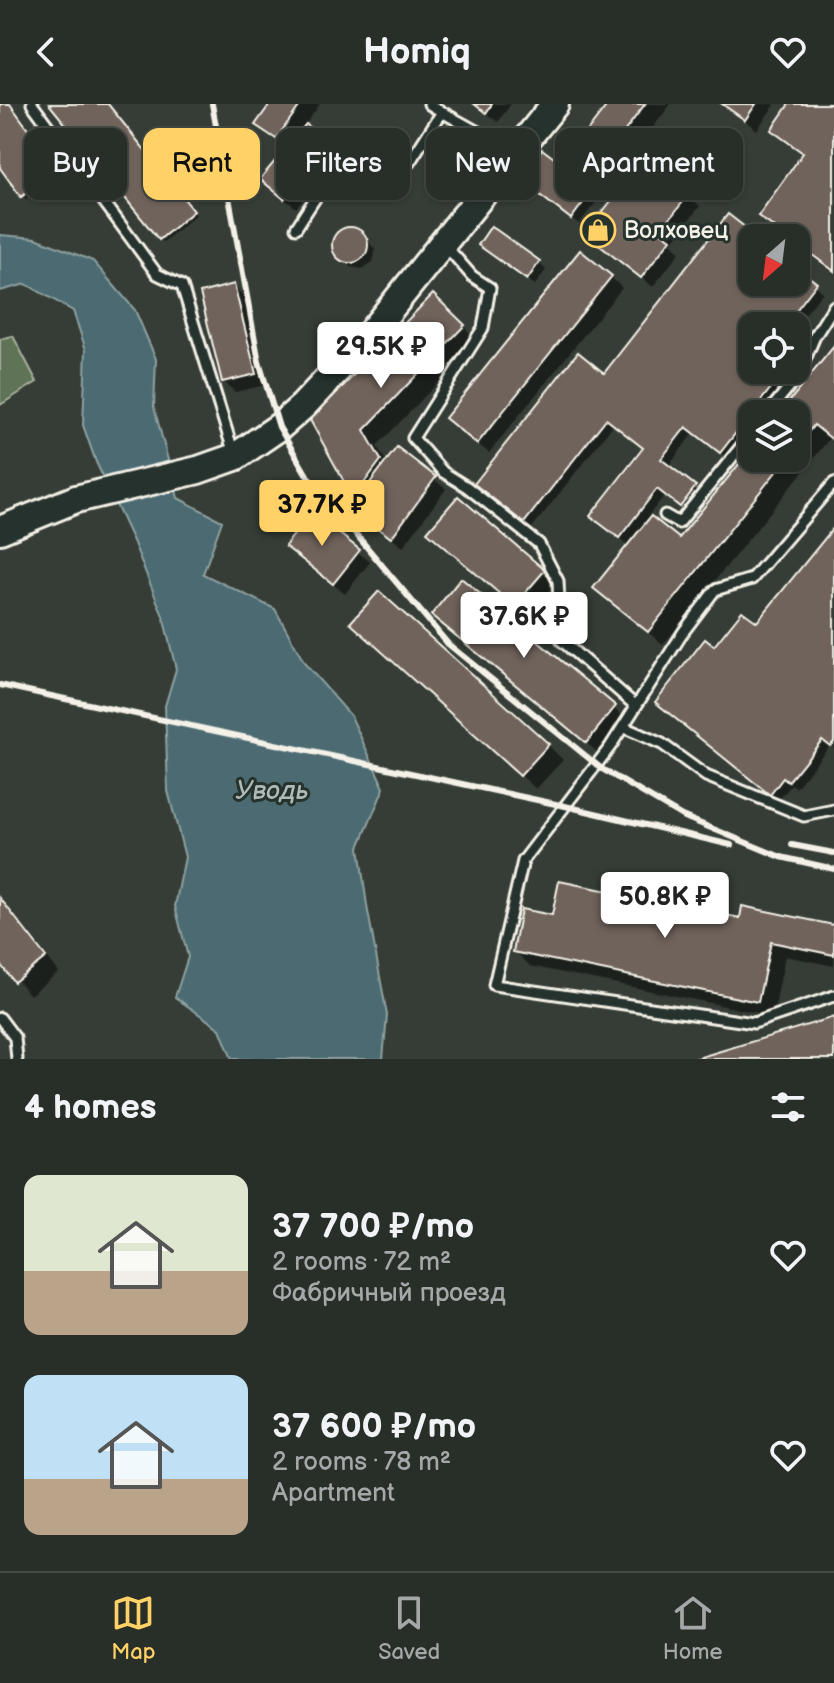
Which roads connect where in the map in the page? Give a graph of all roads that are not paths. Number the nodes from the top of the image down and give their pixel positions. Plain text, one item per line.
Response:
1 (32, 104) edge
2 (429, 104) edge
3 (555, 104) edge
4 (442, 112) junction
5 (471, 128) edge
6 (537, 128) edge
7 (479, 200) edge
8 (296, 228) dead end
9 (444, 243) junction
10 (834, 306) edge
11 (778, 400) edge
12 (738, 450) edge
13 (235, 457) junction
14 (834, 483) edge
15 (665, 515) dead end
16 (0, 530) edge
17 (636, 706) junction
18 (623, 727) junction
19 (834, 810) edge
20 (834, 996) edge
21 (0, 1018) edge
22 (17, 1059) edge

1 - 13 lane
2 - 4 lane
3 - 6 main road
4 - 5 lane
4 - 8 lane
7 - 9 main road
9 - 13 main road
9 - 17 lane
10 - 11 lane
12 - 15 lane
13 - 16 main road
14 - 17 lane
17 - 18 lane
18 - 19 lane
18 - 20 lane
21 - 22 lane

